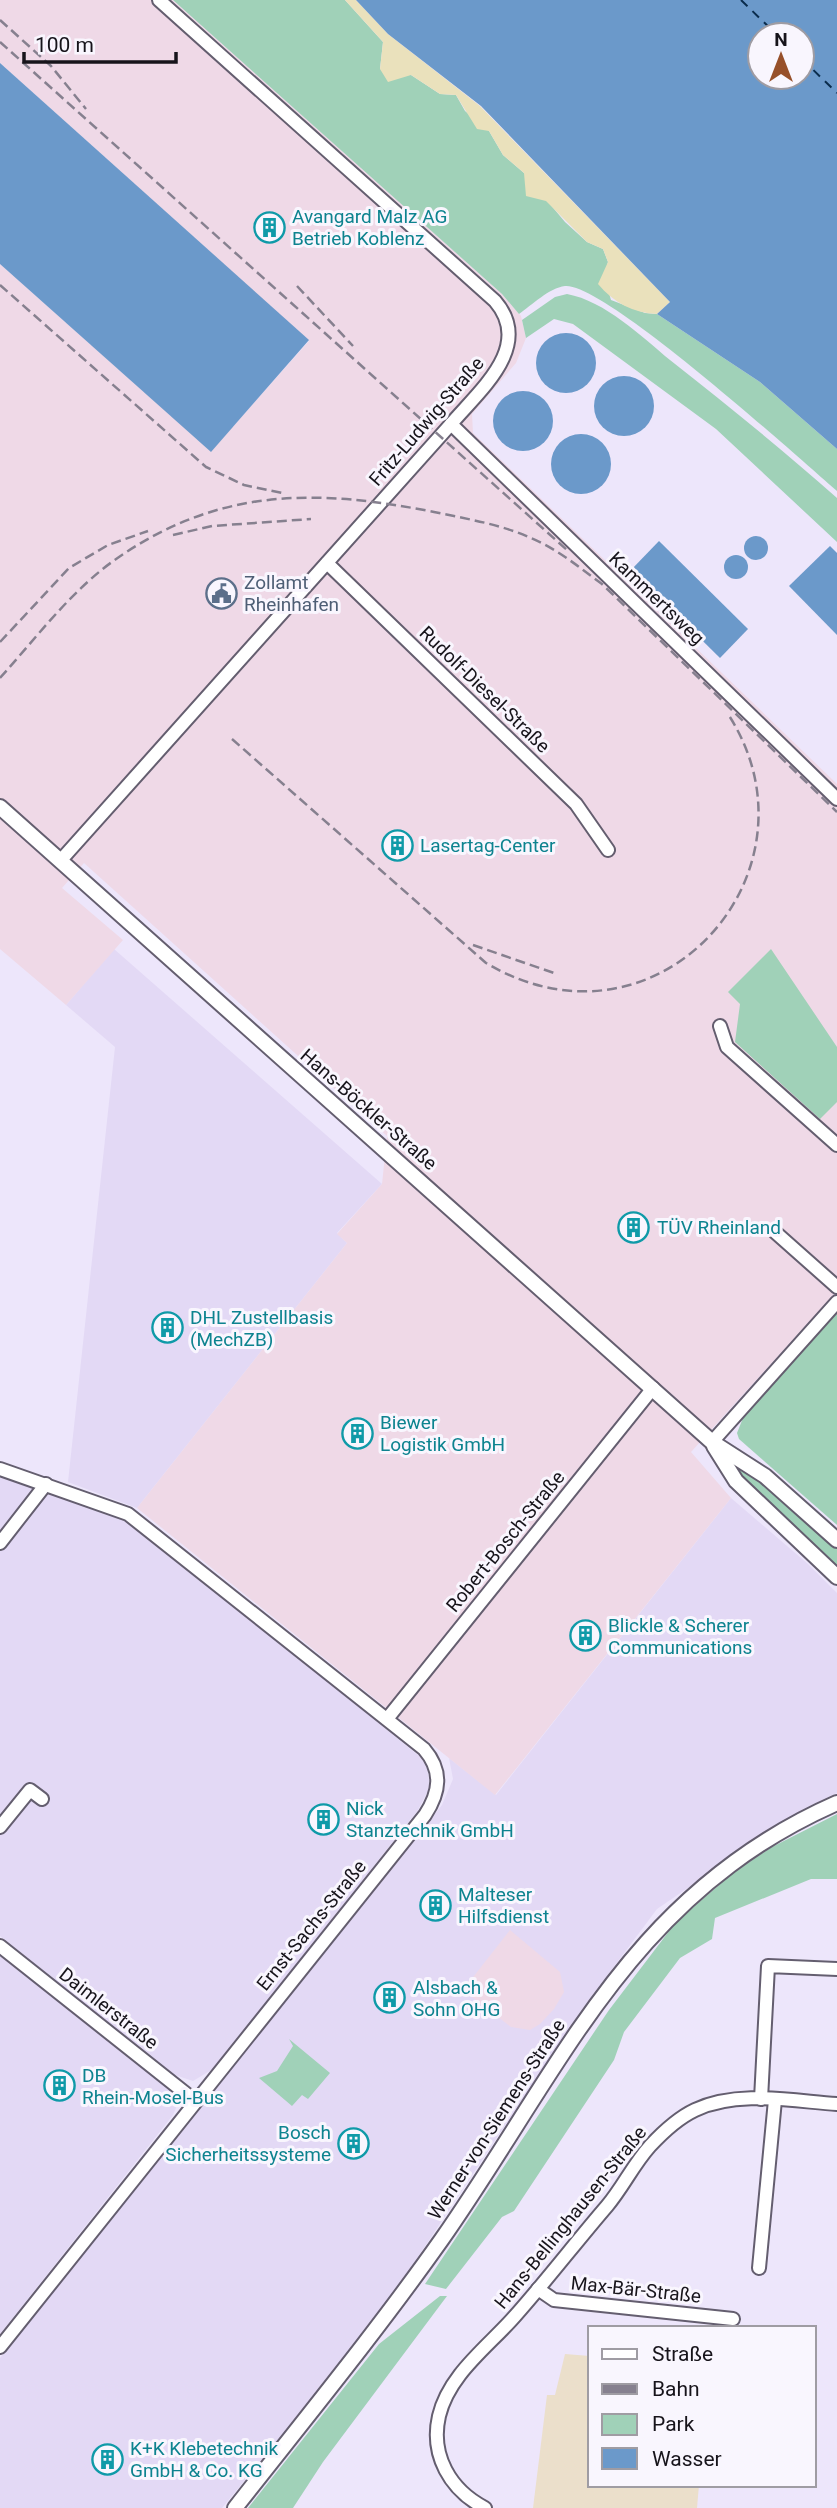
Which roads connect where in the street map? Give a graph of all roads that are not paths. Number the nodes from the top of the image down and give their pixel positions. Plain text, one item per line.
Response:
1 (159, 0) edge
2 (451, 424) junction
3 (327, 563) junction
4 (837, 799) edge
5 (0, 807) edge
6 (608, 850) dead end
7 (61, 860) junction
8 (720, 1026) dead end
9 (837, 1145) edge
10 (775, 1232) dead end
11 (837, 1287) edge
12 (837, 1302) edge
13 (653, 1388) junction
14 (712, 1442) junction
15 (0, 1469) edge
16 (46, 1484) junction
17 (837, 1540) edge
18 (0, 1543) edge
19 (837, 1577) edge
20 (387, 1719) junction
21 (42, 1799) dead end
22 (837, 1803) edge
23 (0, 1827) edge
24 (0, 1947) edge
25 (837, 1969) edge
26 (761, 2099) junction
27 (194, 2100) junction
28 (775, 2100) junction
29 (837, 2104) edge
30 (759, 2268) dead end
31 (538, 2289) junction
32 (733, 2319) dead end
33 (0, 2347) edge
34 (235, 2508) edge
35 (485, 2508) edge

1 - 2 street, Fritz-Ludwig-Straße
2 - 3 street, Fritz-Ludwig-Straße
2 - 4 street, Kammertsweg
3 - 6 street, Rudolf-Diesel-Straße
3 - 7 street, Fritz-Ludwig-Straße
5 - 7 main road, Hans-Böckler-Straße
7 - 13 main road, Hans-Böckler-Straße
8 - 9 street
10 - 11 street
12 - 14 street
13 - 14 main road, Hans-Böckler-Straße
13 - 20 street, Robert-Bosch-Straße
14 - 17 main road, Hans-Böckler-Straße
14 - 19 main road, Hans-Böckler-Straße
15 - 16 street, Ernst-Sachs-Straße
16 - 18 street
16 - 20 street, Ernst-Sachs-Straße
20 - 27 street, Ernst-Sachs-Straße
21 - 23 street
22 - 34 main road, Werner-von-Siemens-Straße
24 - 27 street, Daimlerstraße
25 - 26 street
26 - 28 street, Hans-Bellinghausen-Straße
26 - 31 street, Hans-Bellinghausen-Straße
27 - 33 street, Ernst-Sachs-Straße
28 - 29 street, Hans-Bellinghausen-Straße
28 - 30 street
31 - 32 street, Max-Bär-Straße
31 - 35 street, Hans-Bellinghausen-Straße

